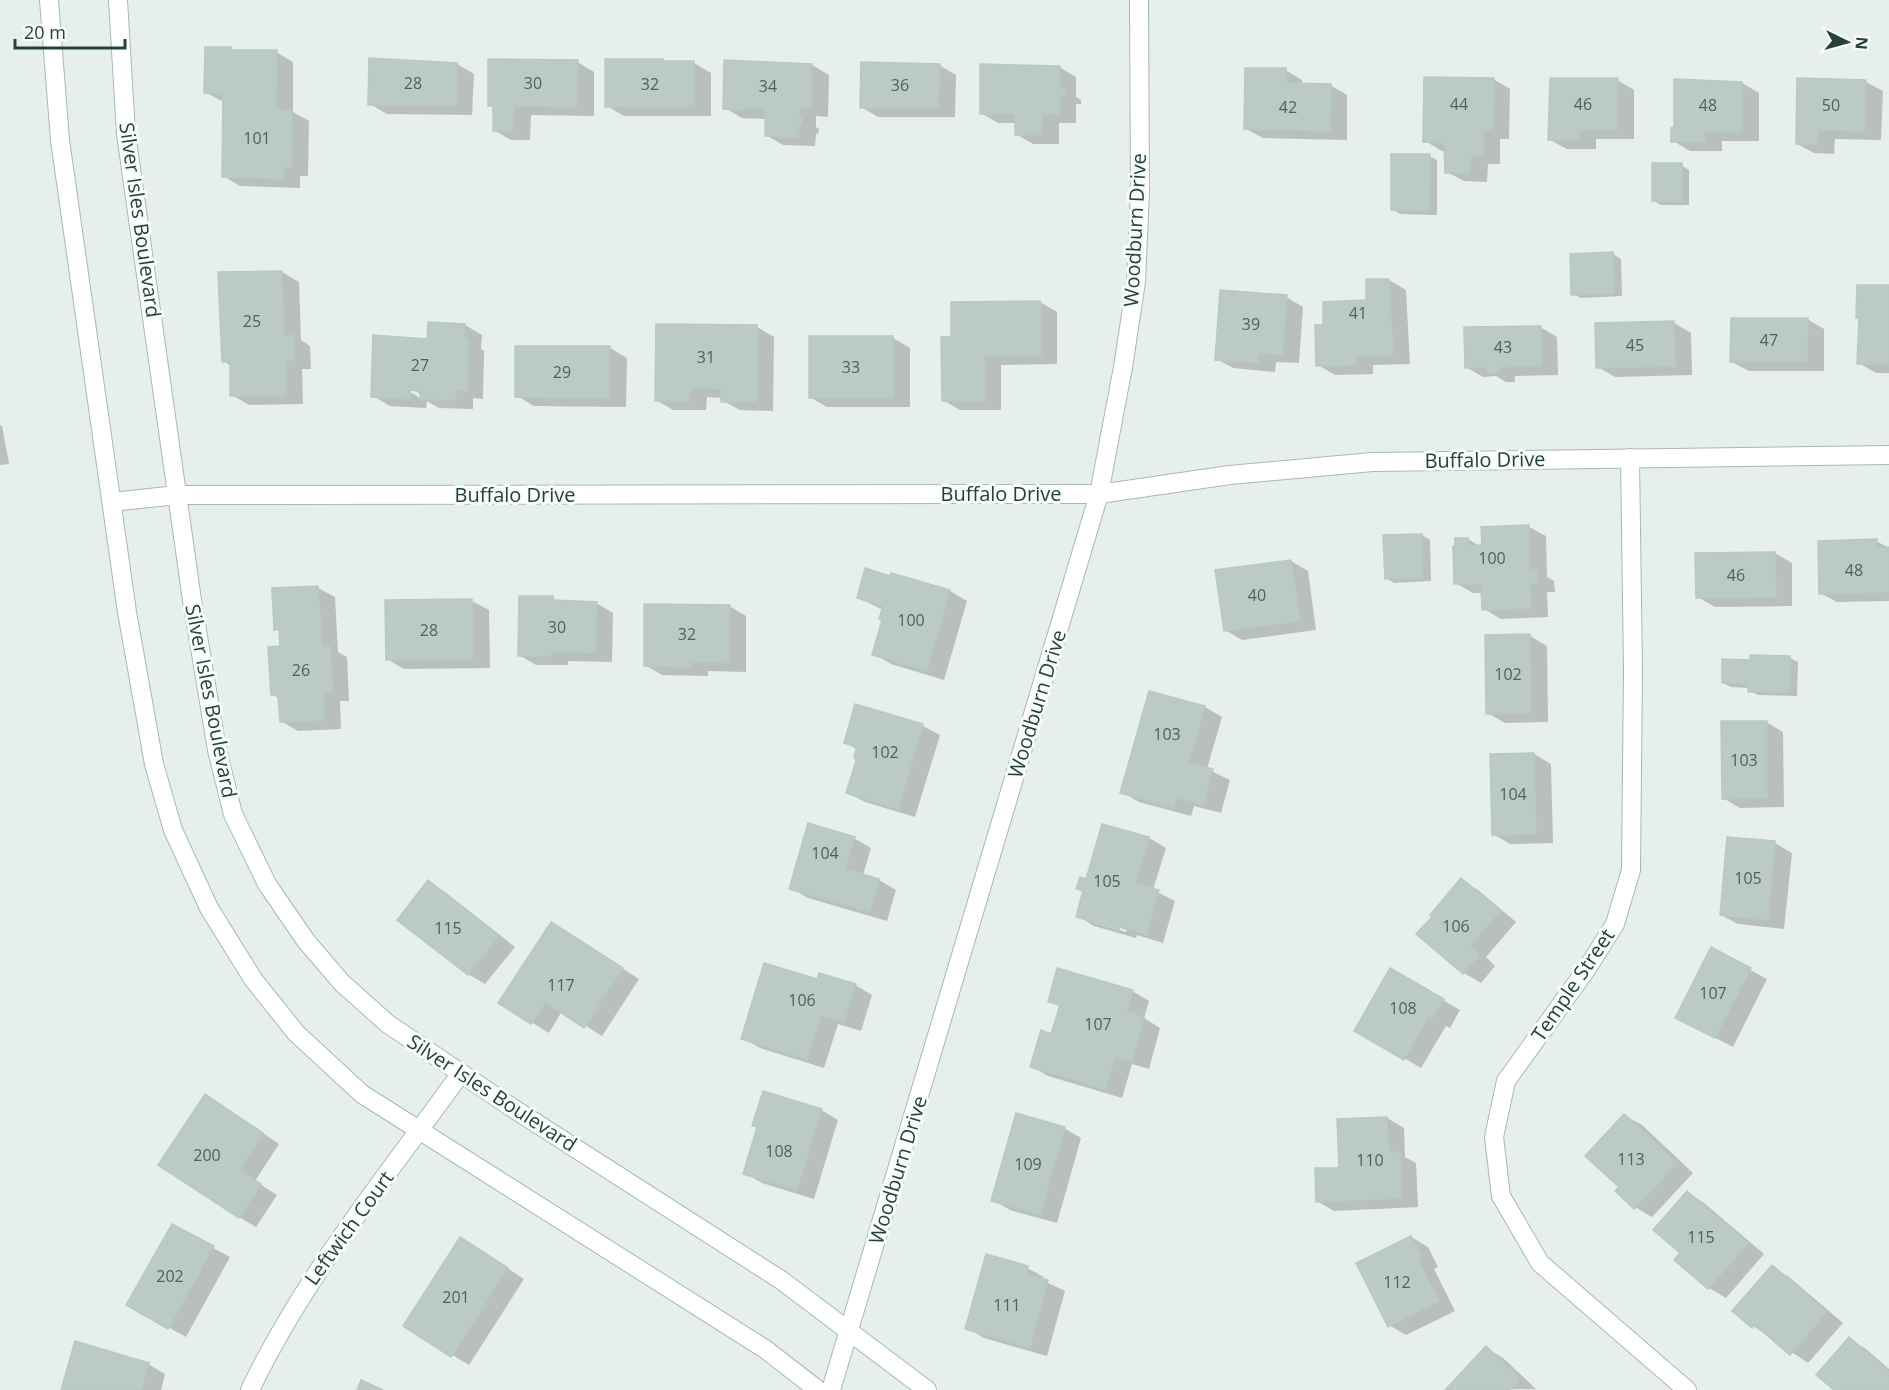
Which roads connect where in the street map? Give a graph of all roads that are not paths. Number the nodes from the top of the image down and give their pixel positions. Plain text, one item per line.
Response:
1 (49, 0) edge
2 (118, 0) edge
3 (1139, 0) edge
4 (1889, 455) edge
5 (1630, 458) junction
6 (1099, 494) junction
7 (177, 495) junction
8 (112, 502) junction
9 (461, 1073) junction
10 (420, 1130) junction
11 (849, 1331) junction
12 (250, 1390) edge
13 (818, 1390) edge
14 (831, 1390) edge
15 (927, 1390) edge
16 (1687, 1390) edge

1 - 8 street
2 - 7 street, Silver Isles Boulevard
3 - 6 street, Woodburn Drive
4 - 5 street, Buffalo Drive
5 - 6 street, Buffalo Drive
5 - 16 street, Temple Street
6 - 7 street, Buffalo Drive
6 - 11 street, Woodburn Drive
7 - 8 street, Buffalo Drive
7 - 9 street, Silver Isles Boulevard
8 - 10 street
9 - 10 street, Leftwich Court
9 - 11 street, Silver Isles Boulevard
10 - 12 street, Leftwich Court
10 - 13 street
11 - 14 street, Woodburn Drive
11 - 15 street, Silver Isles Boulevard

